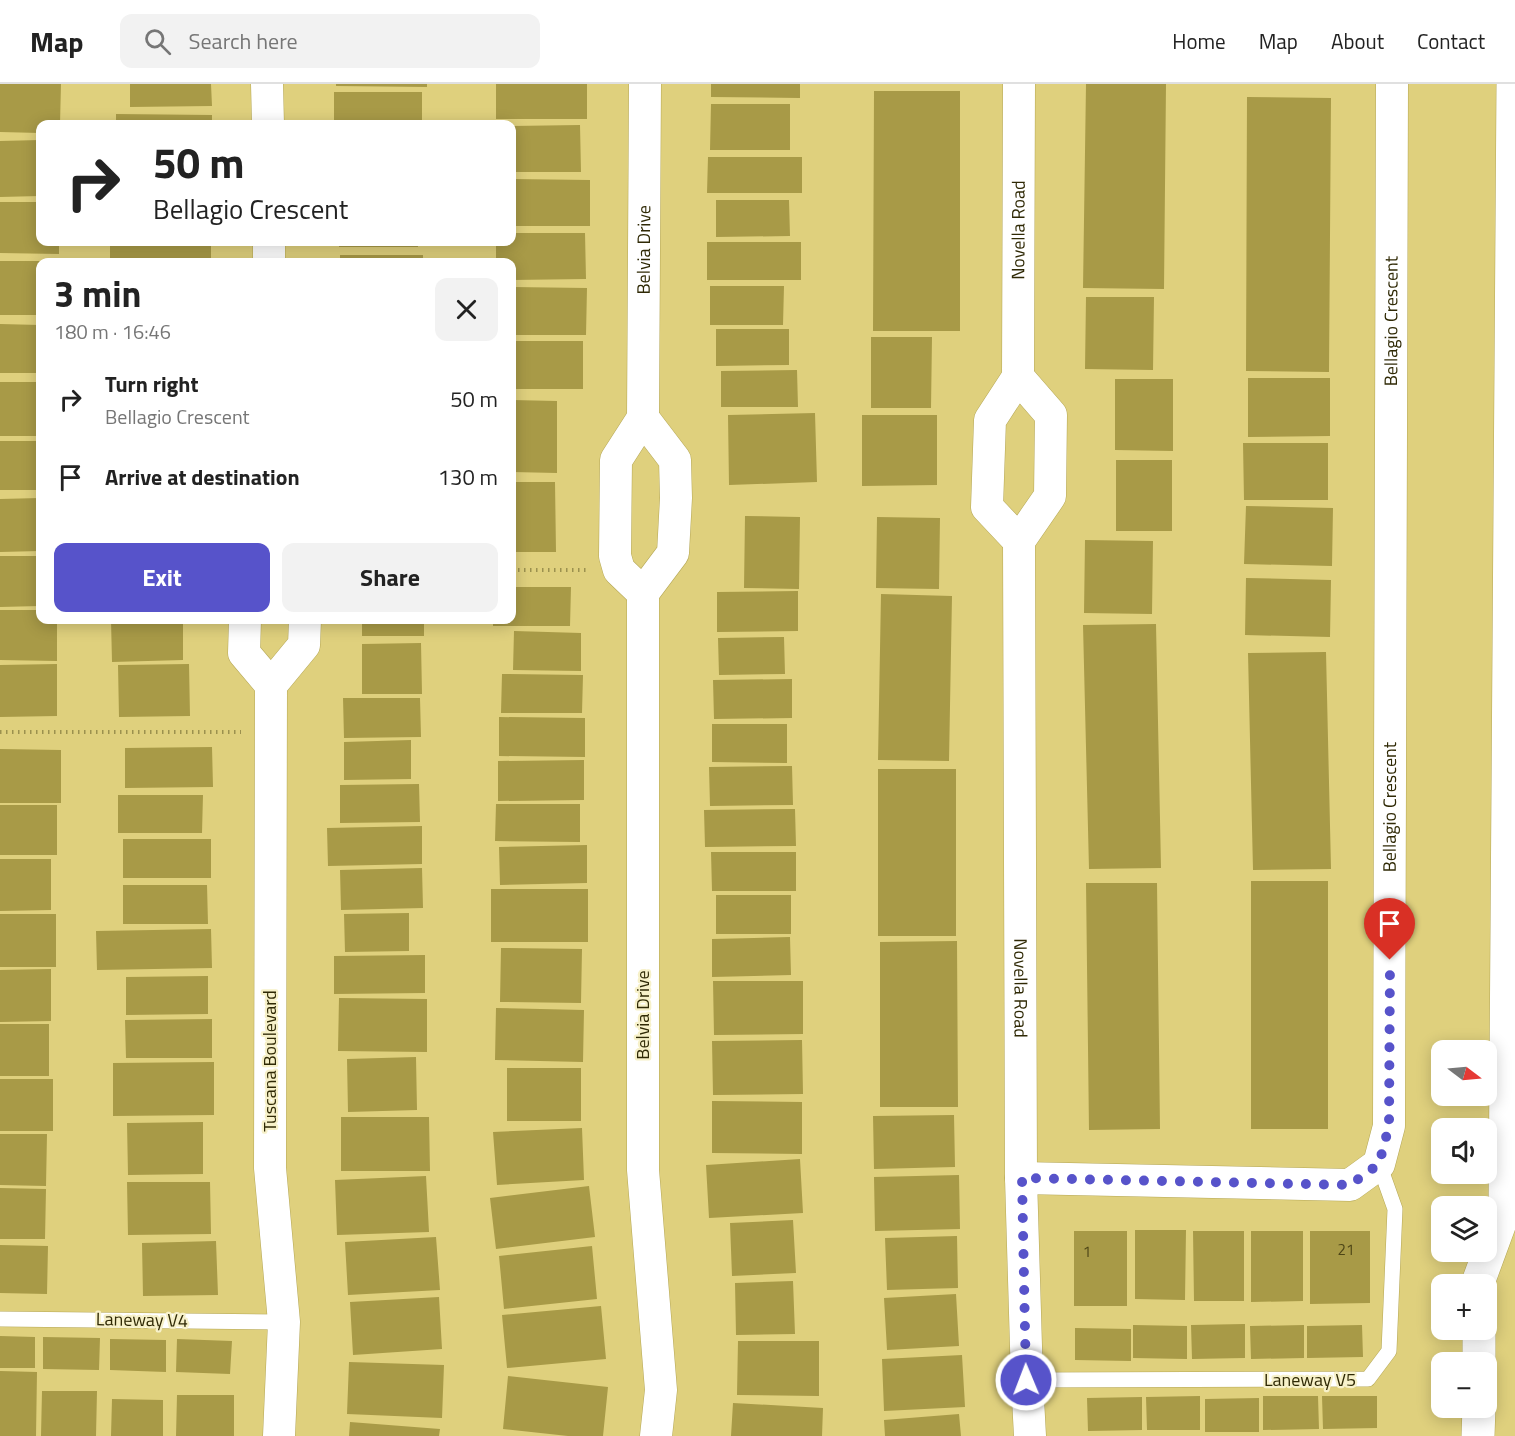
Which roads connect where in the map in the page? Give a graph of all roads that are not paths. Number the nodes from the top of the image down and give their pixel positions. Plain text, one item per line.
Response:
1 (267, 84) edge
2 (645, 84) edge
3 (1019, 84) edge
4 (1392, 84) edge
5 (1513, 84) edge
6 (268, 120) edge
7 (1018, 377) junction
8 (644, 418) junction
9 (1018, 541) junction
10 (643, 593) junction
11 (245, 624) edge
12 (305, 624) edge
13 (271, 685) junction
14 (1379, 1164) junction
15 (1022, 1178) junction
16 (1510, 1219) edge
17 (1482, 1274) edge
18 (0, 1318) edge
19 (284, 1322) junction
20 (1026, 1380) junction
21 (1479, 1418) edge
22 (279, 1436) edge
23 (656, 1436) edge
24 (1030, 1436) edge
25 (1479, 1436) edge

1 - 6 street
2 - 8 street, Belvia Drive
3 - 7 street, Novella Road
4 - 14 street, Bellagio Crescent
5 - 16 main road
7 - 9 street
7 - 9 street
8 - 10 street
8 - 10 street
9 - 15 street, Novella Road
10 - 23 street, Belvia Drive
11 - 13 street
12 - 13 street
13 - 19 street, Tuscana Boulevard
14 - 15 street
14 - 20 lane, Laneway V5
15 - 20 street, Novella Road
16 - 17 main road
18 - 19 lane, Laneway V4
19 - 22 street, Tuscana Boulevard
20 - 24 street, Novella Road
21 - 25 main road

